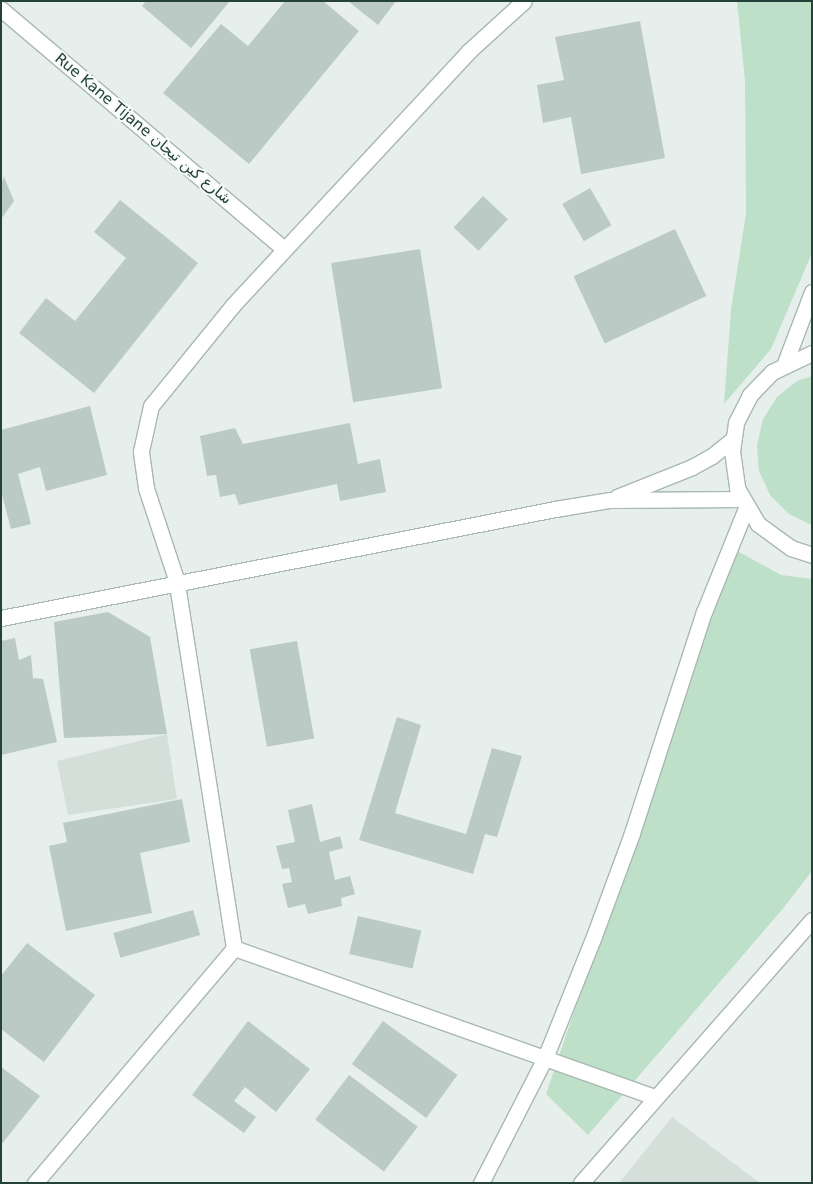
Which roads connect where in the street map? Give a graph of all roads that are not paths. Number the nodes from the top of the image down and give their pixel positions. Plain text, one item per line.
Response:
1 (524, 1) edge
2 (1, 9) edge
3 (284, 249) junction
4 (812, 292) edge
5 (812, 353) edge
6 (785, 363) junction
7 (733, 439) junction
8 (610, 500) junction
9 (744, 503) junction
10 (812, 555) edge
11 (177, 582) junction
12 (1, 618) edge
13 (812, 920) edge
14 (234, 948) junction
15 (545, 1058) junction
16 (654, 1097) junction
17 (34, 1183) edge
18 (481, 1183) edge
19 (581, 1183) edge

1 - 3 street
2 - 3 street, Rue Kane Tijane شارع كين تيجان
3 - 11 street
4 - 6 street
5 - 6 street
6 - 7 street
7 - 8 street
7 - 9 street
8 - 9 street
8 - 11 street
9 - 10 street
9 - 15 street
11 - 12 street
11 - 14 street
13 - 16 street
14 - 15 street
14 - 17 street
15 - 16 street
15 - 18 street
16 - 19 street

